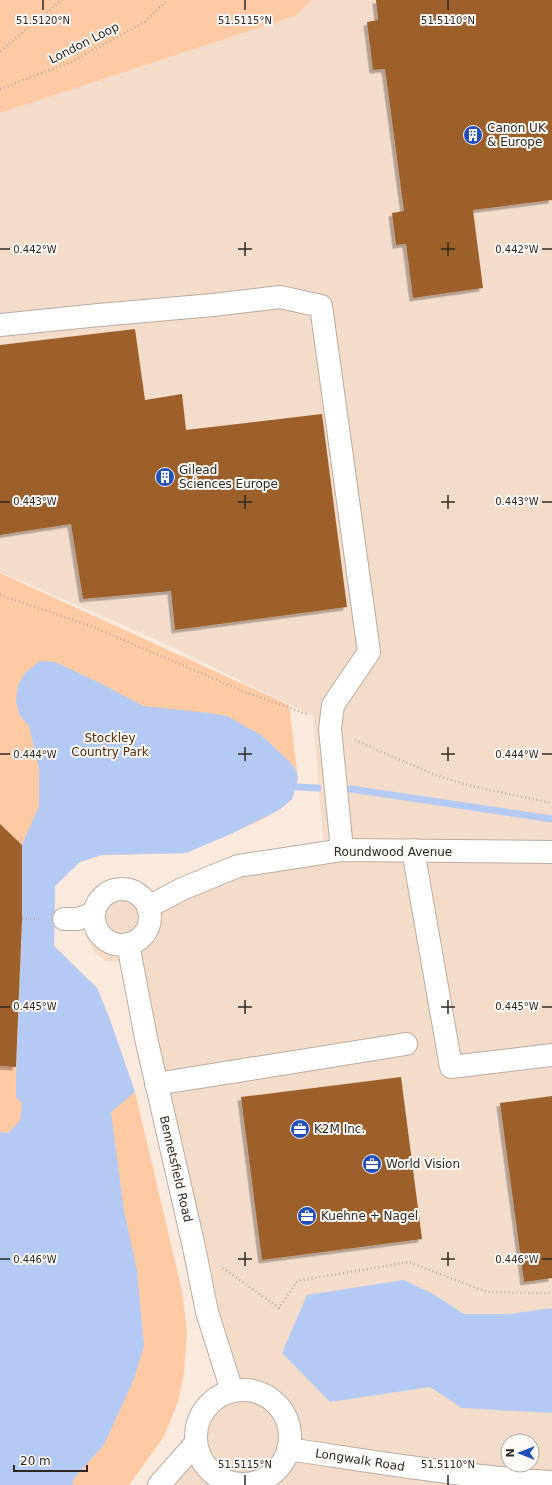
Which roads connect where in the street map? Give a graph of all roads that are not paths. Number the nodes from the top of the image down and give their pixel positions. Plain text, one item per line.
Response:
1 (0, 325) edge
2 (342, 850) junction
3 (413, 850) junction
4 (552, 852) edge
5 (148, 907) junction
6 (94, 913) junction
7 (64, 919) dead end
8 (128, 944) junction
9 (406, 1044) dead end
10 (552, 1055) edge
11 (156, 1084) junction
12 (232, 1391) junction
13 (196, 1443) junction
14 (288, 1449) junction
15 (510, 1482) edge
16 (552, 1482) edge
17 (243, 1484) edge
18 (159, 1485) edge

1 - 2 street
2 - 3 street, Roundwood Avenue
2 - 5 street, Roundwood Avenue
3 - 4 street, Roundwood Avenue
3 - 10 street
5 - 6 street
5 - 8 street
6 - 7 street
6 - 8 street
8 - 11 street, Bennetsfield Road
9 - 11 street
11 - 12 street, Bennetsfield Road
12 - 13 street
12 - 14 street
13 - 17 street
13 - 18 street
14 - 15 street, Longwalk Road
14 - 17 street
15 - 16 street, Longwalk Road

